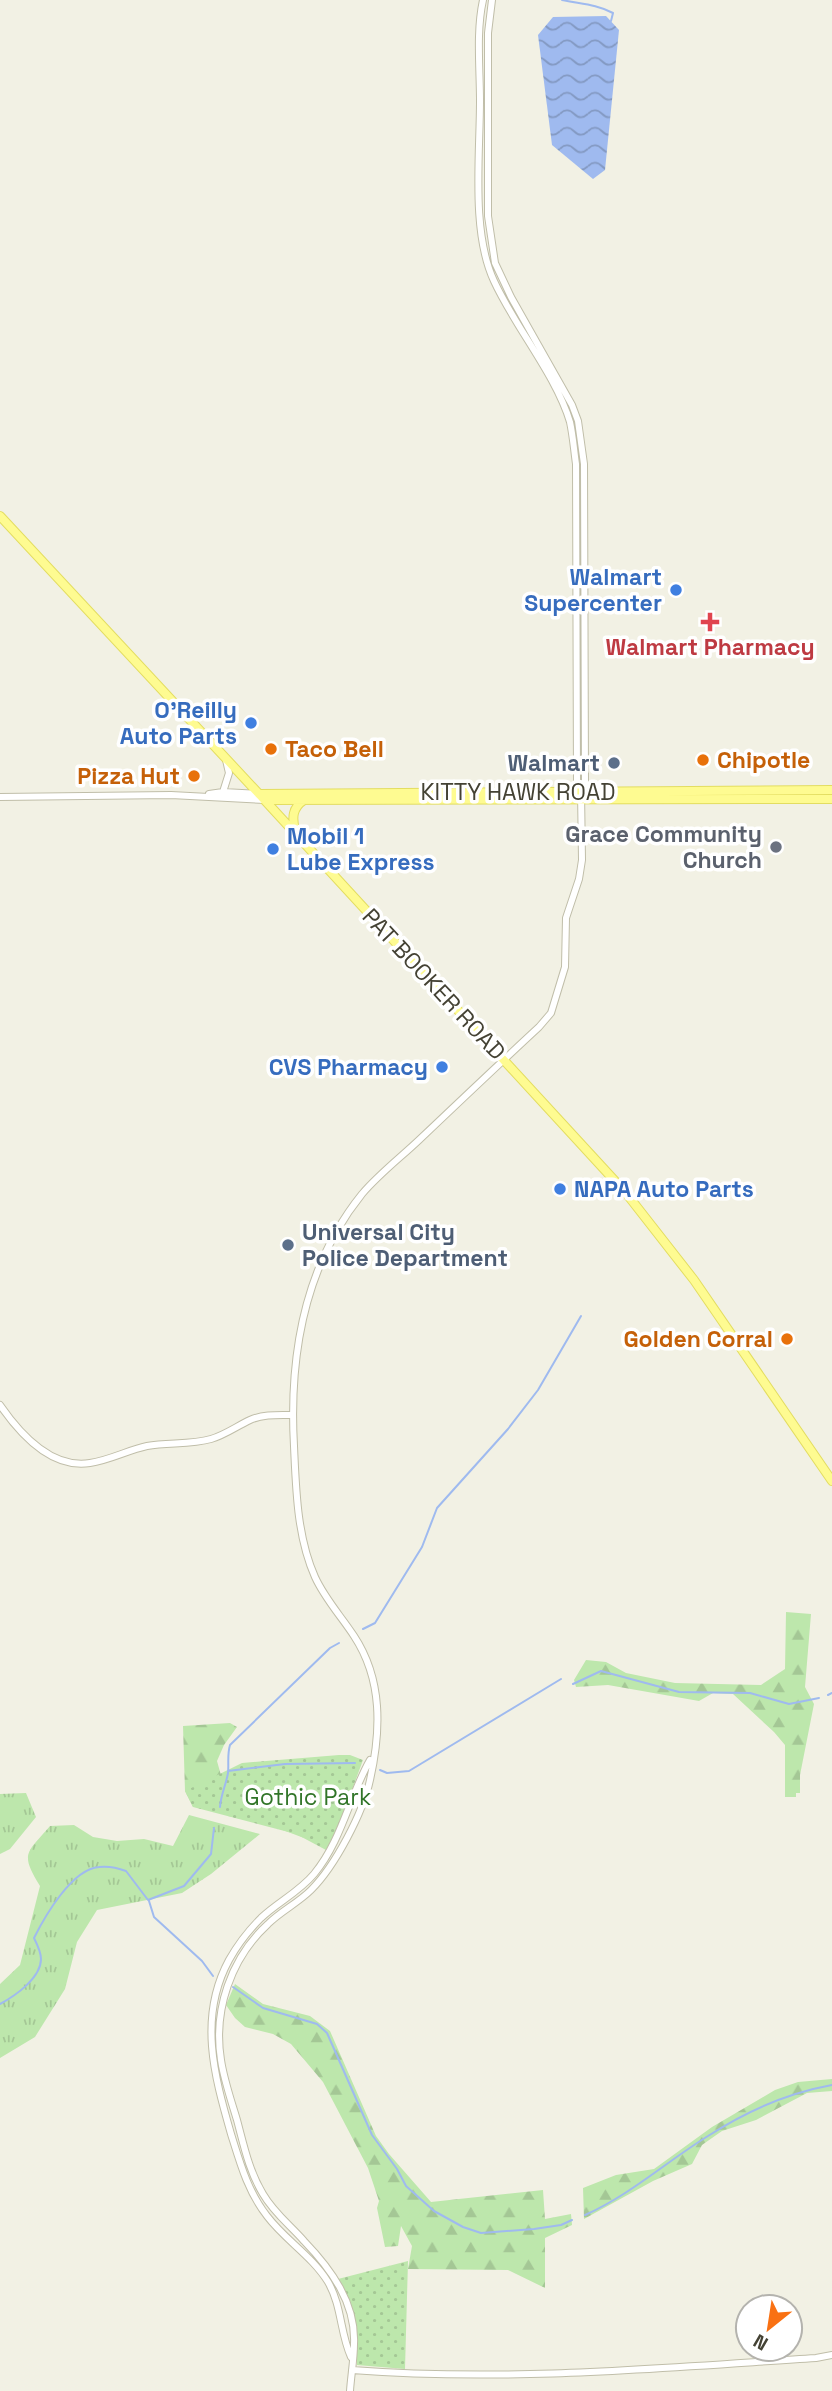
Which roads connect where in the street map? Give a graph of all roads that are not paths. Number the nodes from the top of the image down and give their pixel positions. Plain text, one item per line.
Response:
1 (483, 0) edge
2 (492, 0) edge
3 (480, 42) junction
4 (488, 42) junction
5 (480, 207) junction
6 (488, 207) junction
7 (536, 339) junction
8 (528, 343) junction
9 (0, 516) edge
10 (226, 758) junction
11 (832, 790) edge
12 (223, 792) junction
13 (204, 795) junction
14 (358, 796) junction
15 (581, 796) junction
16 (0, 797) edge
17 (262, 797) junction
18 (832, 799) edge
19 (304, 800) junction
20 (295, 833) junction
21 (503, 1060) junction
22 (0, 1405) edge
23 (292, 1415) junction
24 (832, 1481) edge
25 (832, 2355) edge
26 (352, 2370) junction
27 (350, 2391) edge

1 - 3 street
2 - 4 street
3 - 4 street
3 - 5 street
4 - 6 street
5 - 6 street
5 - 8 street
6 - 7 street
7 - 8 street
7 - 15 street
8 - 15 street
9 - 10 main road, PAT BOOKER ROAD
10 - 12 street
10 - 17 main road, PAT BOOKER ROAD
11 - 15 main road, KITTY HAWK ROAD
12 - 13 street, KITTY HAWK ROAD
12 - 17 street, KITTY HAWK ROAD
13 - 16 street, KITTY HAWK ROAD
13 - 17 street, KITTY HAWK ROAD
14 - 15 main road, KITTY HAWK ROAD
14 - 17 main road, KITTY HAWK ROAD
14 - 19 main road, KITTY HAWK ROAD
15 - 18 main road, KITTY HAWK ROAD
15 - 21 street
17 - 19 main road, KITTY HAWK ROAD
17 - 20 main road, PAT BOOKER ROAD
19 - 20 main road
20 - 21 main road, PAT BOOKER ROAD
21 - 23 street
21 - 24 main road, PAT BOOKER ROAD
22 - 23 street
23 - 26 street
25 - 26 street
26 - 27 street

